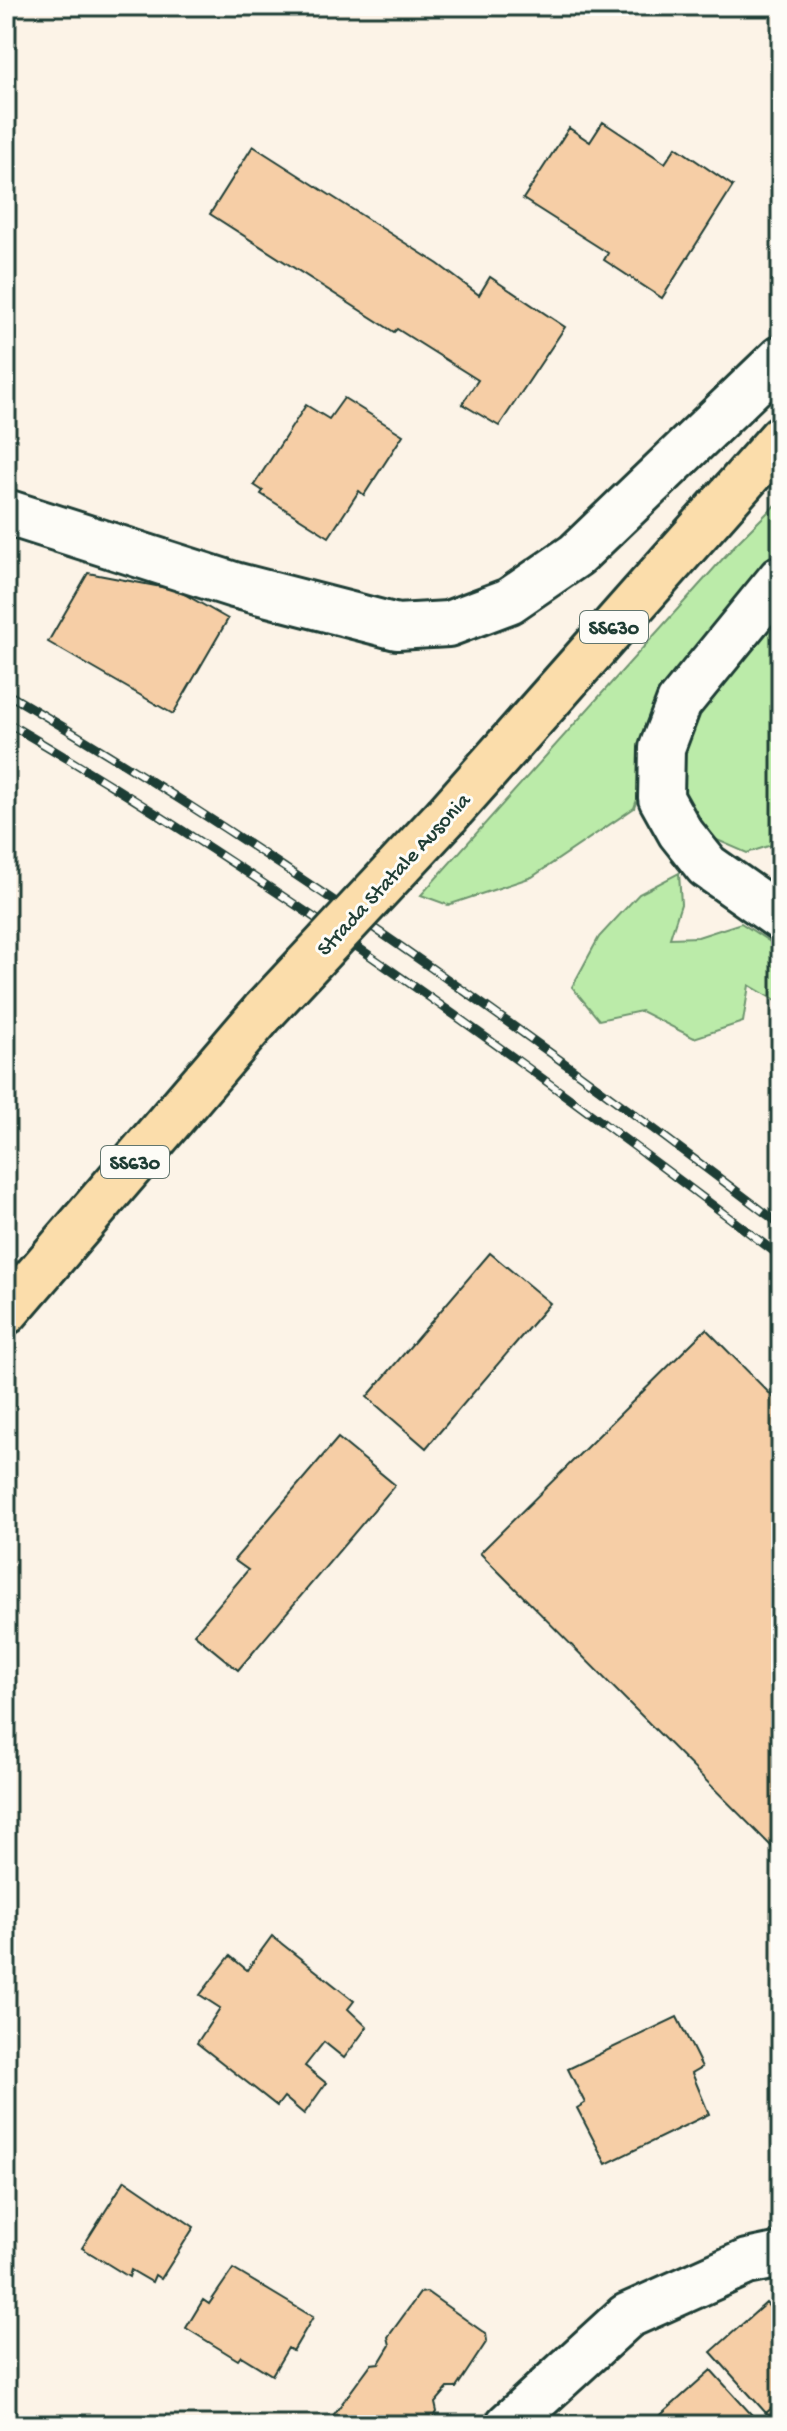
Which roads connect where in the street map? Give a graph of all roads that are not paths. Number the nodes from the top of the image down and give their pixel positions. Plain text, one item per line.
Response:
1 (781, 358) edge
2 (781, 438) edge
3 (6, 512) edge
4 (781, 578) edge
5 (781, 918) edge
6 (6, 1312) edge
7 (781, 2255) edge
8 (508, 2425) edge

1 - 3 street
2 - 6 main road, Strada Statale Ausonia / SS630, bridge
4 - 5 street
7 - 8 street

